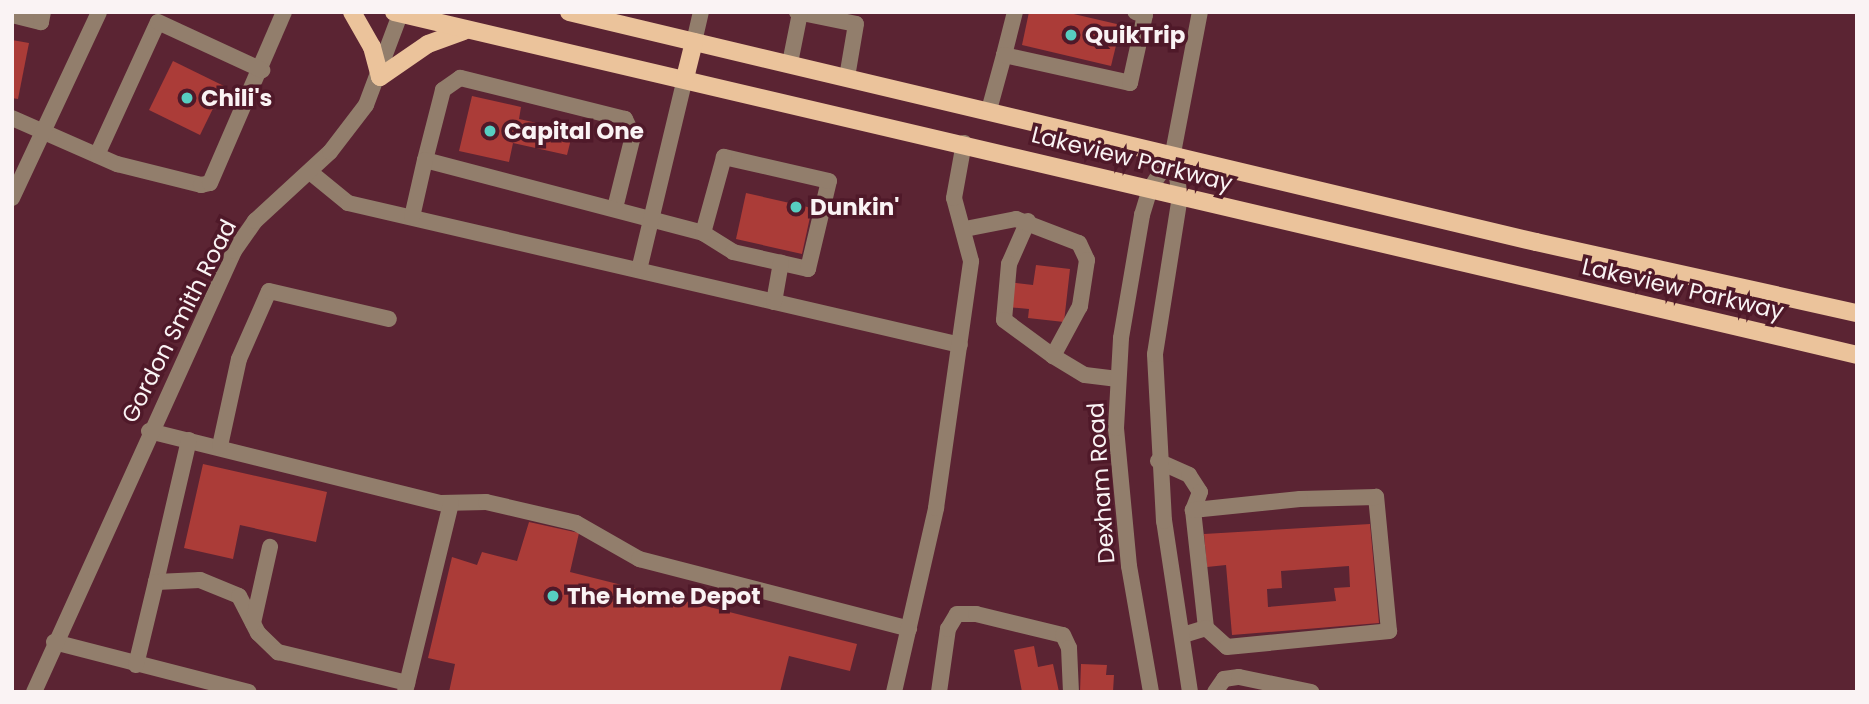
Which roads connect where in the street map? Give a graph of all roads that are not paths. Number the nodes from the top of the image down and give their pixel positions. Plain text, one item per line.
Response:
1 (43, 12) edge
2 (99, 12) edge
3 (284, 12) edge
4 (352, 12) edge
5 (569, 12) edge
6 (701, 12) edge
7 (1015, 12) edge
8 (1194, 12) edge
9 (399, 13) edge
10 (799, 13) edge
11 (1144, 13) edge
12 (1200, 13) edge
13 (12, 15) edge
14 (467, 30) junction
15 (694, 42) junction
16 (1004, 55) junction
17 (790, 63) junction
18 (262, 70) junction
19 (380, 77) junction
20 (847, 77) junction
21 (685, 79) junction
22 (989, 110) junction
23 (12, 118) edge
24 (44, 130) junction
25 (964, 143) junction
26 (1173, 153) junction
27 (97, 155) junction
28 (425, 160) junction
29 (310, 172) junction
30 (1150, 189) junction
31 (1180, 196) junction
32 (12, 198) edge
33 (615, 208) junction
34 (412, 217) junction
35 (653, 218) junction
36 (1028, 221) junction
37 (965, 229) junction
38 (703, 233) junction
39 (781, 263) junction
40 (639, 270) junction
41 (774, 302) junction
42 (1857, 313) edge
43 (389, 319) dead end
44 (960, 345) junction
45 (1857, 355) edge
46 (1053, 356) junction
47 (1118, 379) junction
48 (149, 431) junction
49 (189, 440) junction
50 (220, 446) junction
51 (1158, 461) junction
52 (451, 504) junction
53 (1193, 510) junction
54 (270, 547) dead end
55 (156, 582) junction
56 (253, 623) junction
57 (1206, 628) junction
58 (909, 629) junction
59 (1183, 635) junction
60 (54, 642) junction
61 (136, 665) junction
62 (406, 687) edge
63 (34, 692) edge
64 (249, 692) edge
65 (894, 692) edge
66 (939, 692) edge
67 (1071, 692) edge
68 (1151, 692) edge
69 (1190, 692) edge
70 (1215, 692) edge
71 (1311, 692) edge

1 - 13 street
2 - 24 street
3 - 18 street
4 - 19 main road
5 - 15 main road, Lakeview Parkway
6 - 15 street
7 - 16 street
8 - 12 street
9 - 14 main road, Lakeview Parkway
9 - 19 street, Gordon Smith Road
10 - 17 street
10 - 20 street
11 - 16 street
12 - 26 street, Dexham Road
14 - 19 main road
14 - 21 main road, Lakeview Parkway
15 - 17 main road, Lakeview Parkway
15 - 21 main road
16 - 22 street
17 - 20 main road, Lakeview Parkway
18 - 27 street
18 - 27 street
19 - 29 street, Gordon Smith Road
20 - 22 main road, Lakeview Parkway
21 - 25 main road, Lakeview Parkway
21 - 35 street
22 - 26 main road, Lakeview Parkway
23 - 24 street
24 - 27 street
24 - 32 street
25 - 30 main road, Lakeview Parkway
25 - 37 street
26 - 30 street, Dexham Road
26 - 31 street, Dexham Road
26 - 42 main road, Lakeview Parkway
28 - 33 street
28 - 33 street
28 - 34 street
29 - 34 street
29 - 48 street, Gordon Smith Road
30 - 31 main road, Lakeview Parkway
30 - 47 street, Dexham Road
31 - 45 main road, Lakeview Parkway
31 - 51 street, Dexham Road
33 - 35 street
34 - 40 street
35 - 38 street
35 - 40 street
36 - 37 street
36 - 46 street
36 - 46 street
37 - 44 street
38 - 39 street
38 - 39 street
39 - 41 street
40 - 41 street
41 - 44 street
43 - 50 street
44 - 58 street
46 - 47 street
47 - 68 street, Dexham Road
48 - 49 street
48 - 60 street, Gordon Smith Road
49 - 50 street
49 - 55 street
50 - 52 street
51 - 53 street
51 - 59 street, Dexham Road
52 - 58 street
52 - 62 street
53 - 57 street
53 - 57 street
54 - 56 street
55 - 56 street
55 - 61 street
56 - 62 street
57 - 59 street
58 - 65 street
59 - 69 street, Dexham Road
60 - 61 street
60 - 63 street, Gordon Smith Road
61 - 64 street
66 - 67 street
70 - 71 street

